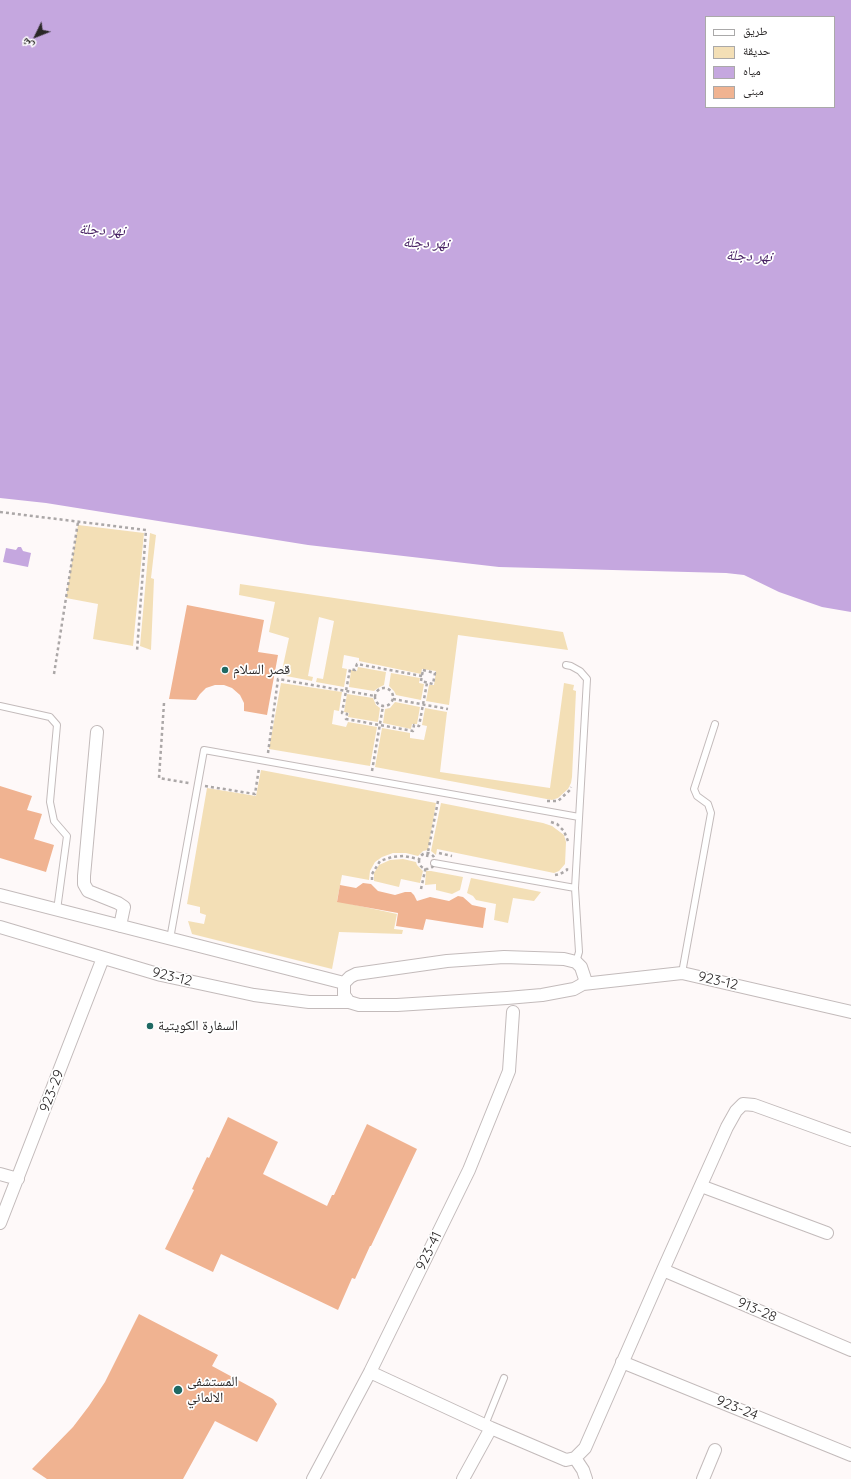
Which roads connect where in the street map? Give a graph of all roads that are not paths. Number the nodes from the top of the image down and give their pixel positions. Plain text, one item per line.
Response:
1 (566, 665) dead end
2 (0, 706) edge
3 (714, 724) dead end
4 (96, 732) dead end
5 (579, 817) junction
6 (434, 863) dead end
7 (575, 888) junction
8 (0, 895) edge
9 (57, 910) junction
10 (120, 926) junction
11 (0, 927) edge
12 (170, 939) junction
13 (103, 958) junction
14 (576, 962) junction
15 (682, 973) junction
16 (344, 983) junction
17 (583, 984) junction
18 (349, 1002) junction
19 (513, 1012) dead end
20 (851, 1012) edge
21 (851, 1140) edge
22 (0, 1174) edge
23 (18, 1179) junction
24 (701, 1186) junction
25 (0, 1223) edge
26 (828, 1232) dead end
27 (663, 1270) junction
28 (851, 1348) edge
29 (622, 1362) junction
30 (370, 1372) junction
31 (504, 1378) dead end
32 (488, 1426) junction
33 (715, 1450) dead end
34 (851, 1455) edge
35 (575, 1458) junction
36 (314, 1479) edge
37 (463, 1479) edge
38 (586, 1479) edge
39 (702, 1479) edge

1 - 5 lane
2 - 9 lane
3 - 15 lane
4 - 10 street
5 - 7 lane
5 - 12 lane
6 - 7 lane
7 - 14 lane
8 - 9 street
9 - 10 street
10 - 12 street
11 - 13 street, 923-12
12 - 16 street
13 - 18 street, 923-12
13 - 23 street, 923-29
14 - 16 street
14 - 17 street
15 - 17 street, 923-12
15 - 20 street, 923-12
16 - 18 street
17 - 18 street, 923-12
19 - 30 street, 923-41
21 - 24 street
22 - 23 street
23 - 25 street, 923-29
24 - 26 street
24 - 27 street
27 - 28 street, 913-28
27 - 29 street
29 - 34 street, 923-24
29 - 35 street
30 - 32 street
30 - 36 street, 923-41
31 - 32 lane
32 - 35 street
32 - 37 street
33 - 39 street
35 - 38 street

